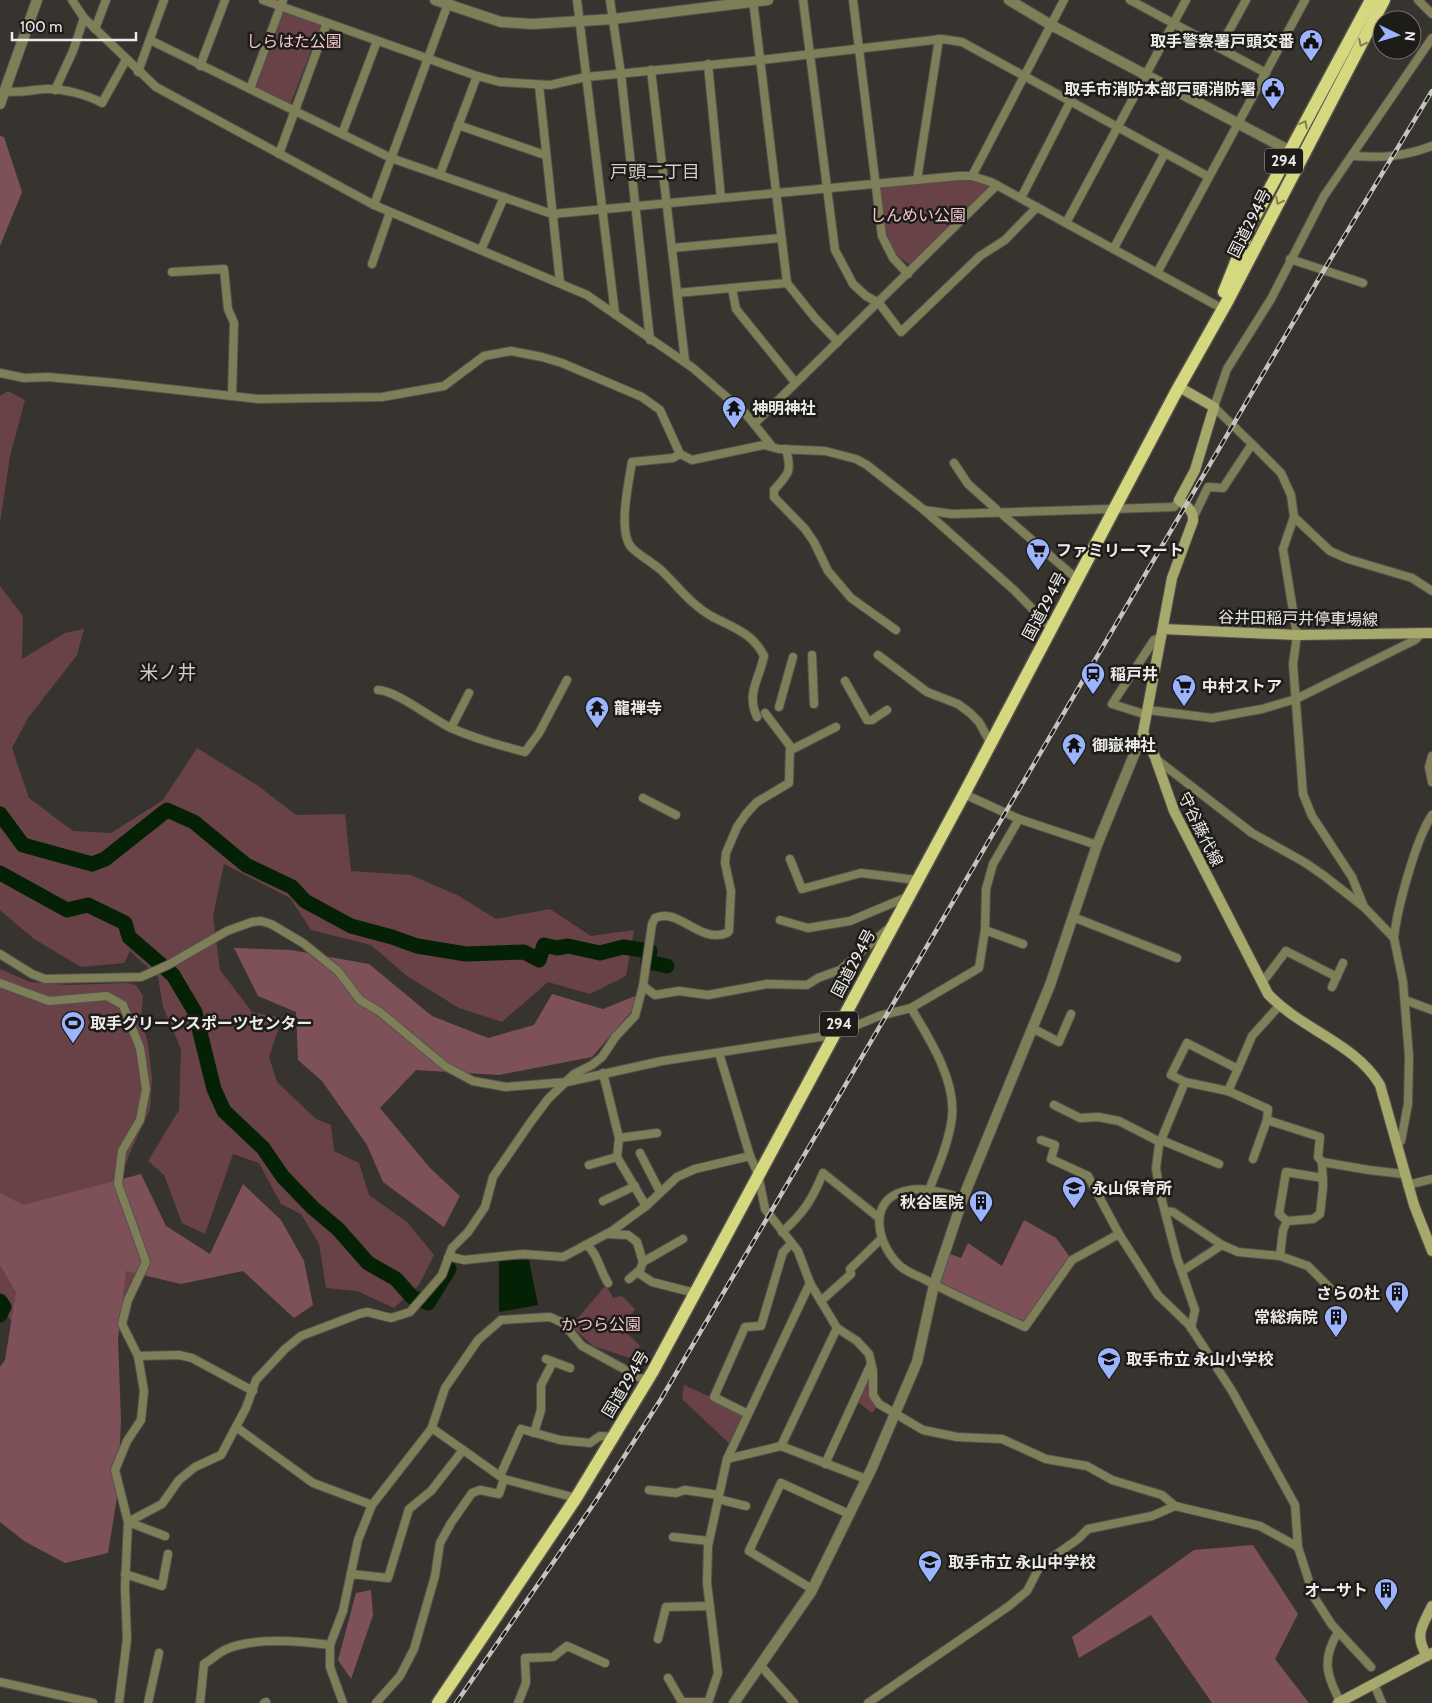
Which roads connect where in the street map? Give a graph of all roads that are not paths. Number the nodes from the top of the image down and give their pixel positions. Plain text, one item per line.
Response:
1 (38, 0) edge
2 (72, 0) edge
3 (106, 0) edge
4 (164, 0) edge
5 (225, 0) edge
6 (263, 0) edge
7 (435, 0) edge
8 (577, 0) edge
9 (610, 0) edge
10 (768, 0) edge
11 (804, 0) edge
12 (853, 0) edge
13 (1009, 0) edge
14 (1064, 0) edge
15 (1130, 0) edge
16 (1186, 0) edge
17 (1246, 0) edge
18 (1305, 0) edge
19 (1371, 0) edge
20 (1384, 0) edge
21 (1418, 0) edge
22 (753, 1) edge
23 (448, 2) edge
24 (282, 3) edge
25 (1432, 14) edge
26 (84, 18) junction
27 (613, 18) junction
28 (578, 21) junction
29 (1175, 22) junction
30 (327, 23) junction
31 (1051, 25) junction
32 (95, 29) junction
33 (1432, 38) edge
34 (939, 39) junction
35 (150, 40) junction
36 (377, 41) junction
37 (1220, 47) junction
38 (859, 48) junction
39 (811, 53) junction
40 (126, 60) junction
41 (428, 60) junction
42 (761, 60) junction
43 (708, 64) junction
44 (200, 66) junction
45 (651, 70) junction
46 (138, 72) junction
47 (1266, 73) junction
48 (621, 74) junction
49 (1146, 75) junction
50 (477, 76) junction
51 (586, 77) junction
52 (1025, 77) junction
53 (538, 85) junction
54 (250, 89) junction
55 (55, 90) junction
56 (5, 91) junction
57 (1070, 102) junction
58 (0, 104) edge
59 (295, 111) junction
60 (1238, 124) junction
61 (458, 125) junction
62 (1118, 128) junction
63 (342, 134) junction
64 (1432, 146) edge
65 (1290, 150) junction
66 (1165, 153) junction
67 (279, 154) junction
68 (545, 155) junction
69 (1352, 156) junction
70 (1301, 157) junction
71 (391, 158) junction
72 (440, 174) junction
73 (972, 176) junction
74 (1209, 177) junction
75 (918, 180) junction
76 (875, 185) junction
77 (997, 185) junction
78 (827, 189) junction
79 (776, 193) junction
80 (504, 197) junction
81 (721, 198) junction
82 (1021, 198) junction
83 (668, 204) junction
84 (374, 205) junction
85 (634, 206) junction
86 (1037, 207) junction
87 (603, 209) junction
88 (390, 212) junction
89 (552, 214) junction
90 (1066, 223) junction
91 (781, 238) junction
92 (672, 248) junction
93 (1114, 248) junction
94 (481, 250) junction
95 (1290, 259) junction
96 (372, 264) dead end
97 (172, 272) dead end
98 (1157, 273) junction
99 (908, 274) junction
100 (560, 283) junction
101 (787, 283) junction
102 (1363, 283) dead end
103 (732, 288) junction
104 (677, 293) junction
105 (879, 303) junction
106 (1221, 308) junction
107 (615, 314) junction
108 (650, 340) junction
109 (838, 342) junction
110 (685, 362) junction
111 (0, 373) edge
112 (795, 382) junction
113 (1179, 387) junction
114 (232, 396) junction
115 (1214, 407) junction
116 (754, 424) junction
117 (1252, 444) junction
118 (770, 445) junction
119 (786, 449) junction
120 (680, 454) junction
121 (954, 463) dead end
122 (1179, 500) junction
123 (924, 510) junction
124 (1114, 510) junction
125 (999, 511) junction
126 (1194, 516) junction
127 (1294, 517) junction
128 (1077, 579) junction
129 (1432, 591) edge
130 (1051, 628) junction
131 (896, 630) dead end
132 (1162, 632) junction
133 (1432, 633) edge
134 (1421, 634) junction
135 (1297, 635) junction
136 (812, 655) dead end
137 (878, 655) dead end
138 (793, 657) dead end
139 (567, 680) dead end
140 (845, 681) dead end
141 (378, 690) dead end
142 (469, 693) dead end
143 (1296, 699) junction
144 (814, 704) dead end
145 (778, 707) dead end
146 (887, 710) dead end
147 (764, 713) dead end
148 (1147, 713) junction
149 (757, 717) dead end
150 (836, 727) dead end
151 (451, 728) junction
152 (1143, 733) junction
153 (990, 742) junction
154 (791, 750) junction
155 (1432, 756) edge
156 (1155, 758) junction
157 (1432, 782) edge
158 (964, 794) junction
159 (643, 798) dead end
160 (676, 815) dead end
161 (1432, 815) edge
162 (1019, 819) junction
163 (1098, 845) junction
164 (790, 859) dead end
165 (916, 880) junction
166 (907, 897) junction
167 (1364, 907) junction
168 (1073, 917) junction
169 (780, 920) dead end
170 (891, 925) junction
171 (985, 930) junction
172 (1394, 938) junction
173 (1023, 944) dead end
174 (0, 954) edge
175 (1177, 958) dead end
176 (1344, 963) dead end
177 (1337, 977) junction
178 (0, 982) edge
179 (1262, 983) junction
180 (643, 986) junction
181 (1332, 987) dead end
182 (1405, 1000) junction
183 (1279, 1006) junction
184 (911, 1008) junction
185 (1432, 1010) edge
186 (1071, 1014) dead end
187 (1032, 1028) junction
188 (834, 1035) junction
189 (719, 1053) junction
190 (1238, 1068) junction
191 (604, 1072) junction
192 (567, 1082) junction
193 (1185, 1082) junction
194 (1228, 1091) junction
195 (1054, 1105) dead end
196 (1267, 1120) junction
197 (657, 1133) dead end
198 (619, 1138) junction
199 (1041, 1140) dead end
200 (1161, 1141) junction
201 (1396, 1144) junction
202 (640, 1153) dead end
203 (750, 1156) junction
204 (617, 1157) junction
205 (1253, 1159) dead end
206 (1322, 1162) junction
207 (1219, 1164) dead end
208 (589, 1165) dead end
209 (758, 1174) junction
210 (1404, 1174) junction
211 (1323, 1178) junction
212 (1432, 1178) edge
213 (1408, 1185) junction
214 (635, 1186) junction
215 (929, 1190) junction
216 (660, 1192) junction
217 (959, 1197) dead end
218 (603, 1200) dead end
219 (646, 1206) junction
220 (1165, 1211) junction
221 (878, 1217) junction
222 (1287, 1221) junction
223 (782, 1232) junction
224 (606, 1234) junction
225 (1119, 1234) junction
226 (683, 1239) dead end
227 (881, 1239) junction
228 (791, 1244) junction
229 (586, 1245) junction
230 (1222, 1245) junction
231 (1432, 1251) edge
232 (1280, 1256) junction
233 (448, 1258) junction
234 (643, 1262) junction
235 (1182, 1270) junction
236 (638, 1272) junction
237 (629, 1279) dead end
238 (608, 1283) dead end
239 (810, 1283) junction
240 (934, 1285) junction
241 (1330, 1288) dead end
242 (695, 1293) junction
243 (821, 1301) junction
244 (837, 1328) junction
245 (1192, 1328) junction
246 (138, 1356) junction
247 (871, 1364) junction
248 (570, 1368) dead end
249 (646, 1381) junction
250 (253, 1391) junction
251 (896, 1412) junction
252 (748, 1414) junction
253 (236, 1427) junction
254 (430, 1430) junction
255 (534, 1433) junction
256 (612, 1437) junction
257 (781, 1446) junction
258 (463, 1450) junction
259 (727, 1459) junction
260 (825, 1464) junction
261 (502, 1478) junction
262 (866, 1479) junction
263 (650, 1490) dead end
264 (718, 1497) junction
265 (576, 1498) junction
266 (372, 1505) junction
267 (746, 1506) dead end
268 (1174, 1506) junction
269 (849, 1514) junction
270 (128, 1522) junction
271 (165, 1536) dead end
272 (673, 1537) dead end
273 (709, 1541) junction
274 (1298, 1547) junction
275 (168, 1554) dead end
276 (125, 1574) junction
277 (350, 1574) junction
278 (812, 1589) junction
279 (709, 1606) junction
280 (1432, 1606) edge
281 (1338, 1632) junction
282 (658, 1639) dead end
283 (330, 1645) junction
284 (159, 1653) dead end
285 (1429, 1655) edge
286 (605, 1663) dead end
287 (761, 1666) junction
288 (1370, 1667) dead end
289 (668, 1678) dead end
290 (0, 1682) edge
291 (1374, 1684) junction
292 (93, 1703) edge
293 (118, 1703) edge
294 (148, 1703) edge
295 (200, 1703) edge
296 (343, 1703) edge
297 (376, 1703) edge
298 (438, 1703) edge
299 (518, 1703) edge
300 (708, 1703) edge
301 (734, 1703) edge
302 (794, 1703) edge
303 (868, 1703) edge
304 (1339, 1703) edge
305 (1382, 1703) edge

1 - 56 street
2 - 26 street
3 - 32 street
4 - 35 street
5 - 44 street
6 - 24 street
7 - 23 street
8 - 28 street
9 - 27 street
10 - 22 street
11 - 39 street
12 - 38 street
13 - 31 street
14 - 31 street
15 - 29 street
16 - 29 street
17 - 37 street
18 - 47 street
65 -> 19 highway, 国道294号 / 294
20 -> 70 highway, 国道294号 / 294
21 - 25 street
22 - 27 street
22 - 42 street
23 - 28 street
23 - 41 street
24 - 30 street
24 - 54 street
26 - 32 street
26 - 55 street
27 - 28 street
27 - 48 street
28 - 51 street
29 - 37 street
29 - 49 street
30 - 36 street
30 - 59 street
31 - 49 street
31 - 52 street
32 - 40 street
33 - 69 street
34 - 38 street
34 - 52 street
34 - 75 street
35 - 44 street
35 - 46 street
36 - 41 street
36 - 63 street
37 - 47 street
38 - 39 street
38 - 76 street
39 - 42 street
39 - 78 street
40 - 46 street
40 - 55 street
41 - 50 street
41 - 71 street
42 - 43 street
42 - 79 street
43 - 45 street
43 - 81 street
44 - 54 street
45 - 48 street
45 - 83 street
46 - 67 street
47 - 60 street
48 - 51 street
48 - 85 street
49 - 60 street
49 - 62 street
50 - 53 street
50 - 61 street
51 - 53 street
51 - 87 street
52 - 57 street
52 - 73 street
53 - 68 street
54 - 59 street
55 - 56 street
56 - 58 street
57 - 62 street
57 - 82 street
59 - 63 street
59 - 67 street
60 - 65 street
60 - 74 street
61 - 68 street
61 - 72 street
62 - 66 street
62 - 90 street
63 - 71 street
64 - 69 street
65 - 70 street
65 - 106 highway, 国道294号 / 294
66 - 74 street
66 - 93 street
67 - 84 street
68 - 89 street
69 - 95 street
70 -> 106 highway, 国道294号 / 294
71 - 72 street
71 - 84 street
72 - 80 street
73 - 75 street
73 - 77 street
74 - 98 street
75 - 76 street
76 - 78 street
76 - 99 street
77 - 82 street
77 - 99 street
78 - 79 street
78 - 105 street
79 - 81 street
79 - 91 street
80 - 89 street
80 - 94 street
81 - 83 street
82 - 86 street
83 - 85 street
83 - 92 street
84 - 88 street
85 - 87 street
85 - 108 street
86 - 90 street
86 - 105 street
87 - 89 street
87 - 107 street
88 - 94 street
88 - 96 street
89 - 100 street
90 - 93 street
91 - 92 street
91 - 101 street
92 - 104 street
93 - 98 street
94 - 100 street
95 - 102 street
95 - 115 street
97 - 114 street
98 - 106 street
99 - 105 street
100 - 107 street
101 - 103 street
101 - 109 street
103 - 104 street
103 - 112 street
104 - 110 street
105 - 109 street
106 - 113 highway, 国道294号 / 294
107 - 108 street
108 - 110 street
109 - 112 street
110 - 116 street
111 - 114 street
112 - 116 street
113 - 115 main road
113 - 124 highway, 国道294号 / 294
114 - 120 street
115 - 117 street
115 - 122 main road
116 - 118 street
117 - 126 street
117 - 127 street
118 - 119 street
118 - 120 street
119 - 123 street
119 - 131 street
120 - 149 street
121 - 125 street
122 - 124 street
122 - 126 main road
123 - 125 street
123 - 130 street
124 - 125 street
124 - 128 highway, 国道294号 / 294
125 - 128 street
126 - 132 main road
127 - 129 street
127 - 135 street
128 - 130 highway, 国道294号 / 294
130 - 153 highway, 国道294号 / 294
132 - 135 main road, 谷井田稲戸井停車場線
132 - 148 main road
132 - 148 street
133 - 134 main road, 谷井田稲戸井停車場線
134 - 135 main road, 谷井田稲戸井停車場線
134 - 143 street
135 - 143 street
136 - 144 street
137 - 153 street
138 - 145 street
139 - 151 street
140 - 146 street
141 - 151 street
142 - 151 street
143 - 148 street
143 - 167 street
147 - 154 street
148 - 152 main road
150 - 154 street
152 - 156 main road, 守谷藤代線
152 - 163 street
153 - 158 highway, 国道294号 / 294
154 - 180 street
155 - 157 street
156 - 167 street
156 - 179 main road, 守谷藤代線
158 - 162 street
158 - 165 highway, 国道294号 / 294
159 - 160 street
161 - 172 street
162 - 163 street
162 - 171 street
163 - 168 street
164 - 165 street
165 - 166 highway, 国道294号 / 294
166 - 169 street
166 - 170 highway, 国道294号 / 294
167 - 172 street
168 - 175 street
168 - 187 street
170 - 180 street
170 - 188 highway, 国道294号 / 294
171 - 173 street
171 - 184 street
172 - 182 street
174 - 192 street
176 - 177 street
177 - 179 street
177 - 181 street
178 - 246 street
179 - 183 main road, 守谷藤代線
180 - 192 street
182 - 185 street
182 - 201 street
183 - 190 street
183 - 201 main road, 守谷藤代線
184 - 188 street
184 - 215 street
186 - 187 street
187 - 240 street
188 - 189 street
188 - 209 highway, 国道294号 / 294
189 - 191 street
189 - 203 street
190 - 193 street
190 - 194 street
191 - 192 street
191 - 198 street
192 - 233 street
193 - 194 street
193 - 200 street
194 - 196 street
195 - 200 street
196 - 205 street
196 - 206 street
197 - 198 street
198 - 204 street
199 - 225 street
200 - 207 street
200 - 220 street
201 - 210 main road, 守谷藤代線
202 - 216 street
203 - 209 street
203 - 216 street
204 - 208 street
204 - 214 street
206 - 210 street
206 - 211 street
209 - 223 street
209 - 242 highway, 国道294号 / 294
210 - 213 main road, 守谷藤代線
211 - 222 street
211 - 222 street
212 - 213 street
213 - 231 main road, 守谷藤代線
214 - 218 street
214 - 219 street
215 - 217 street
215 - 221 street
216 - 219 street
219 - 224 street
220 - 230 street
220 - 235 street
221 - 223 street
221 - 227 street
222 - 232 street
223 - 228 street
224 - 229 street
224 - 234 street
225 - 240 street
225 - 245 street
226 - 234 street
227 - 240 street
227 - 243 street
228 - 239 street
228 - 252 street
229 - 233 street
229 - 238 street
230 - 232 street
230 - 235 street
232 - 241 street
233 - 250 street
234 - 236 street
235 - 245 street
236 - 237 street
236 - 242 street
239 - 243 street
239 - 252 street
240 - 251 street
242 - 249 highway, 国道294号 / 294
243 - 244 street
244 - 247 street
244 - 257 street
245 - 274 street
246 - 250 street
246 - 270 street
247 - 251 street
247 - 260 street
248 - 255 street
249 - 254 street
249 - 256 highway, 国道294号 / 294
250 - 253 street
251 - 262 street
251 - 268 street
252 - 259 street
253 - 266 street
253 - 270 street
254 - 258 street
254 - 266 street
255 - 256 street
255 - 261 street
256 - 265 highway, 国道294号 / 294
257 - 259 street
257 - 260 street
258 - 261 street
258 - 277 street
259 - 264 street
260 - 262 street
261 - 265 street
261 - 297 street
262 - 269 street
263 - 264 street
264 - 267 street
264 - 273 street
265 - 298 highway, 国道294号 / 294
266 - 277 street
268 - 274 street
268 - 303 street
269 - 278 street
269 - 278 street
270 - 271 street
270 - 276 street
272 - 273 street
273 - 279 street
274 - 281 street
275 - 276 street
276 - 293 street
277 - 283 street
278 - 287 street
279 - 282 street
279 - 300 street
280 - 285 main road
281 - 288 street
281 - 304 street
283 - 295 street
283 - 296 street
284 - 294 street
285 - 291 main road
286 - 299 street
287 - 301 street
287 - 302 street
289 - 300 street
290 - 292 street
291 - 304 main road
291 - 305 street

